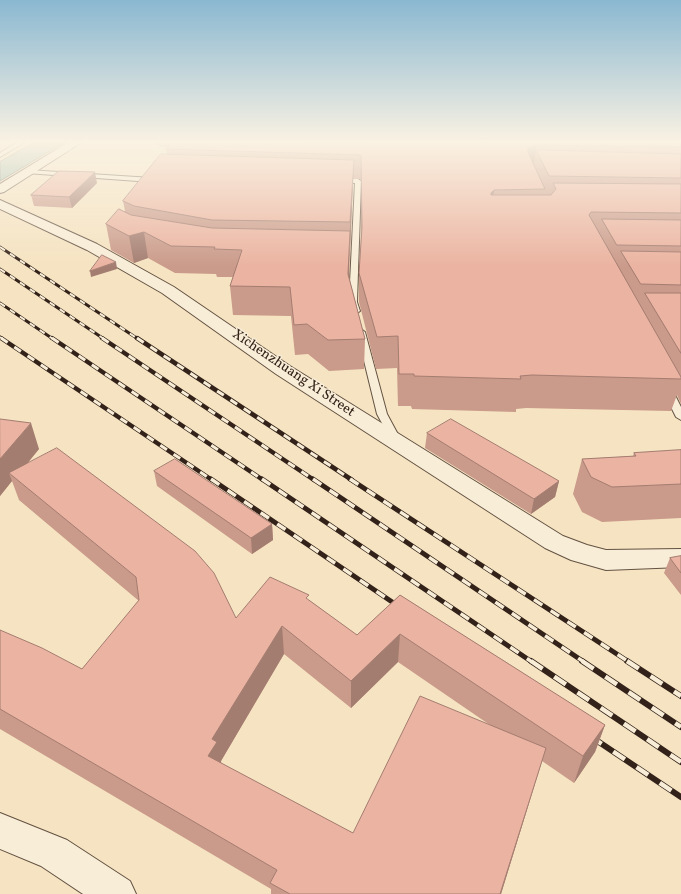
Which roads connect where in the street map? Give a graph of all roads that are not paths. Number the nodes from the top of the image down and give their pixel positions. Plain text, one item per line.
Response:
1 (358, 184) edge
2 (0, 204) edge
3 (663, 382) edge
4 (681, 417) edge
5 (397, 443) junction
6 (681, 558) edge
7 (0, 831) edge
8 (117, 894) edge

1 - 5 lane
2 - 5 street, Xichenzhuang Xi Street
3 - 4 lane
5 - 6 street, Xichenzhuang Xi Street
7 - 8 street

